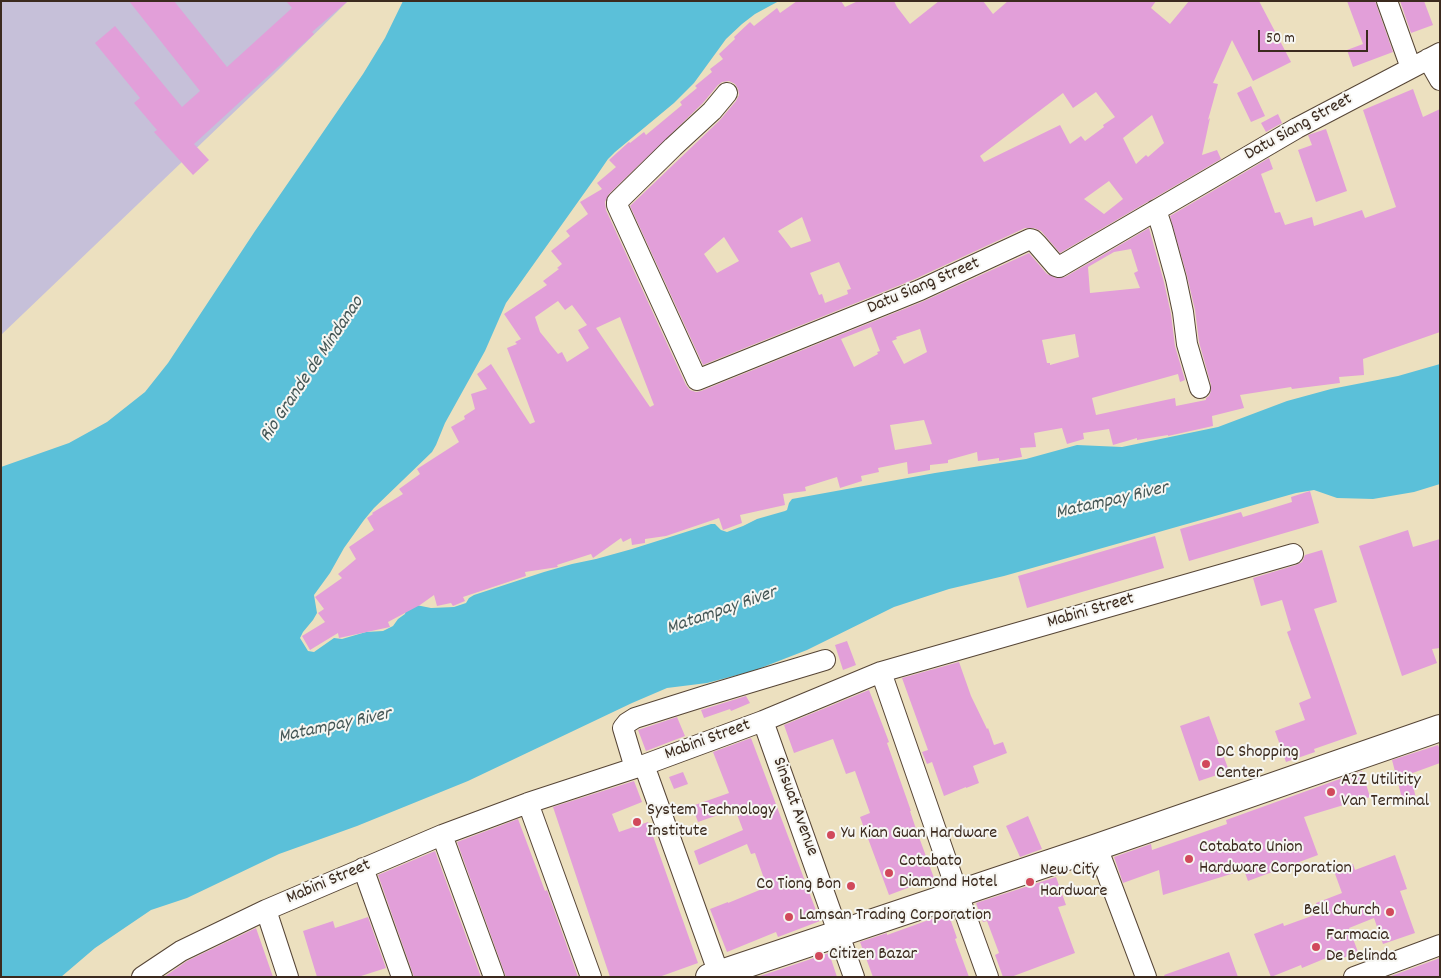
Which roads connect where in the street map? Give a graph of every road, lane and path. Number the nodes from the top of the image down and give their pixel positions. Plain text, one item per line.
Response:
1 (1388, 1) edge
2 (1426, 60) edge
3 (1440, 80) edge
4 (727, 93) dead end
5 (1156, 210) junction
6 (1200, 388) dead end
7 (1293, 554) dead end
8 (824, 660) dead end
9 (882, 672) junction
10 (763, 721) junction
11 (1440, 728) edge
12 (640, 767) junction
13 (528, 803) junction
14 (442, 835) junction
15 (1097, 847) junction
16 (363, 868) junction
17 (958, 894) junction
18 (266, 910) junction
19 (839, 934) junction
20 (1440, 946) edge
21 (716, 976) edge
22 (142, 977) edge
23 (288, 977) edge
24 (402, 977) edge
25 (494, 977) edge
26 (591, 977) edge
27 (854, 977) edge
28 (988, 977) edge
29 (1146, 977) edge
30 (1354, 977) edge

1 - 2 street
2 - 3 street
2 - 5 street, Datu Siang Street
4 - 5 street, Datu Siang Street
5 - 6 street
7 - 9 street, Mabini Street
8 - 12 street
9 - 10 street, Mabini Street
9 - 17 street
10 - 12 street, Mabini Street
10 - 19 street, Sinsuat Avenue
11 - 15 main road
12 - 13 street, Mabini Street
12 - 21 street
13 - 14 street, Mabini Street
13 - 26 street
14 - 16 street, Mabini Street
14 - 25 street
15 - 17 main road
15 - 29 street
16 - 18 street, Mabini Street
16 - 24 street
17 - 19 main road
17 - 28 street
18 - 22 street, Mabini Street
18 - 23 street
19 - 21 main road
19 - 27 street, Sinsuat Avenue
20 - 30 street

